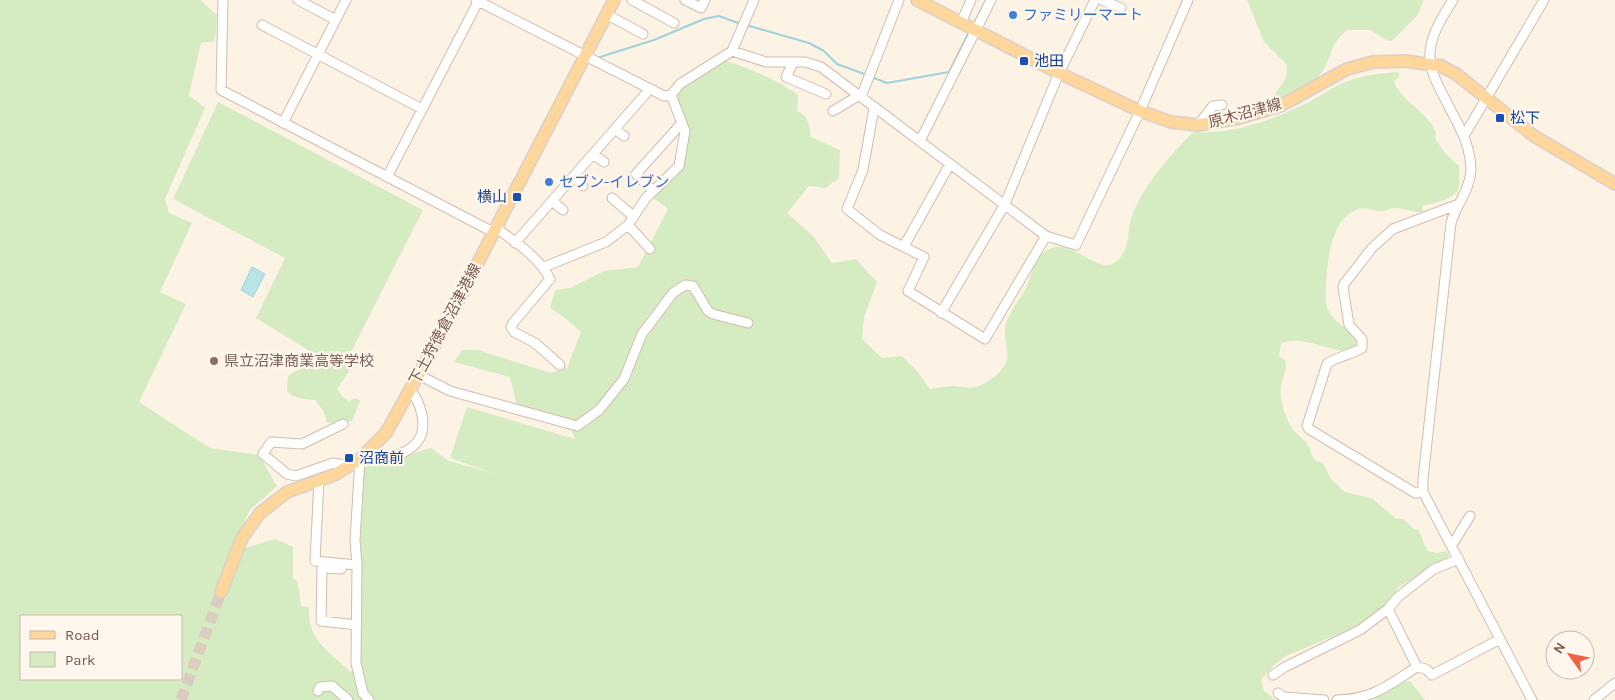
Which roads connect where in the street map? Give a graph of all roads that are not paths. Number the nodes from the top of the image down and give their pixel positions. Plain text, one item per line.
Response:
1 (223, 0) edge
2 (298, 0) edge
3 (346, 0) edge
4 (477, 0) edge
5 (614, 0) edge
6 (632, 0) edge
7 (685, 0) edge
8 (705, 0) edge
9 (754, 0) edge
10 (899, 0) edge
11 (917, 0) edge
12 (971, 0) edge
13 (991, 0) edge
14 (1094, 0) edge
15 (1102, 0) edge
16 (1188, 0) edge
17 (1453, 0) edge
18 (1544, 0) edge
19 (1121, 8) dead end
20 (606, 14) junction
21 (336, 20) junction
22 (674, 22) dead end
23 (262, 25) dead end
24 (970, 27) junction
25 (643, 34) dead end
26 (732, 51) junction
27 (318, 54) junction
28 (585, 56) junction
29 (793, 63) junction
30 (1430, 64) junction
31 (1059, 73) junction
32 (650, 90) junction
33 (671, 94) junction
34 (826, 94) dead end
35 (860, 96) junction
36 (1487, 98) junction
37 (1222, 105) dead end
38 (874, 108) junction
39 (422, 109) junction
40 (833, 111) dead end
41 (1140, 111) junction
42 (283, 123) junction
43 (682, 123) junction
44 (1198, 124) junction
45 (615, 129) junction
46 (624, 136) dead end
47 (1464, 136) junction
48 (920, 141) junction
49 (594, 154) junction
50 (604, 162) dead end
51 (950, 164) junction
52 (388, 177) junction
53 (573, 177) junction
54 (1615, 184) edge
55 (583, 186) dead end
56 (653, 191) junction
57 (612, 198) dead end
58 (552, 201) junction
59 (1005, 204) junction
60 (1459, 204) junction
61 (563, 210) dead end
62 (634, 216) junction
63 (628, 224) junction
64 (494, 229) junction
65 (1046, 236) junction
66 (515, 243) junction
67 (904, 246) junction
68 (650, 249) dead end
69 (544, 267) junction
70 (941, 313) junction
71 (748, 323) dead end
72 (1320, 357) dead end
73 (1330, 360) junction
74 (560, 365) dead end
75 (419, 374) junction
76 (410, 390) junction
77 (343, 424) dead end
78 (360, 459) junction
79 (350, 466) junction
80 (319, 480) junction
81 (1423, 492) junction
82 (1470, 516) dead end
83 (1452, 545) junction
84 (1459, 559) junction
85 (345, 564) junction
86 (357, 566) junction
87 (221, 592) tunnel mouth
88 (1388, 609) junction
89 (357, 625) junction
90 (1500, 639) junction
91 (1417, 668) junction
92 (1273, 675) dead end
93 (1615, 683) edge
94 (318, 690) dead end
95 (1278, 693) dead end
96 (348, 700) edge
97 (369, 700) edge
98 (1324, 700) edge
99 (1337, 700) edge
100 (1532, 700) edge
101 (1594, 700) edge

1 - 42 street
2 - 21 street
3 - 21 street
4 - 28 street
4 - 39 street
5 - 20 main road, 下土狩徳倉沼津港線
6 - 22 street
7 - 8 street
9 - 26 street
10 - 35 street
11 - 24 main road, 原木沼津線
12 - 24 street
13 - 24 street
14 - 31 street
15 - 19 street
16 - 41 street
17 - 30 street
18 - 36 street
20 - 25 street
20 - 28 main road, 下土狩徳倉沼津港線
21 - 27 street
23 - 27 street
24 - 31 main road, 原木沼津線
24 - 48 street
26 - 29 street
26 - 33 street
27 - 39 street
27 - 42 street
28 - 32 street
28 - 64 main road, 下土狩徳倉沼津港線
29 - 34 street
29 - 35 street
30 - 36 main road, 原木沼津線
30 - 44 main road, 原木沼津線
30 - 47 street
31 - 41 main road, 原木沼津線
31 - 59 street
32 - 33 street
32 - 45 street
33 - 43 street
35 - 38 street
35 - 40 street
36 - 47 street
36 - 54 main road, 原木沼津線
37 - 44 street
38 - 48 street
38 - 67 street
39 - 52 street
41 - 44 main road, 原木沼津線
41 - 65 street
42 - 52 street
43 - 56 street
43 - 56 street
45 - 46 street
45 - 49 street
47 - 60 street
48 - 51 street
49 - 50 street
49 - 53 street
51 - 59 street
51 - 67 street
52 - 64 street
53 - 55 street
53 - 58 street
56 - 62 street
57 - 62 street
58 - 61 street
58 - 66 street
59 - 65 street
59 - 70 street
60 - 73 street
60 - 81 street
62 - 63 street
63 - 68 street
63 - 69 street
64 - 66 street
64 - 75 main road, 下土狩徳倉沼津港線
65 - 70 street
66 - 69 street
67 - 70 street
69 - 74 street
71 - 75 street
72 - 73 street
73 - 81 street
75 - 76 main road, 下土狩徳倉沼津港線
76 - 78 main road, 下土狩徳倉沼津港線
76 - 78 street
77 - 79 street
78 - 79 main road, 下土狩徳倉沼津港線
78 - 86 street
79 - 80 main road, 下土狩徳倉沼津港線
80 - 85 street
80 - 87 main road, 下土狩徳倉沼津港線
81 - 83 street
82 - 83 street
83 - 84 street
84 - 88 street
84 - 90 street
85 - 86 street
85 - 89 street
86 - 89 street
88 - 91 street
88 - 92 street
89 - 97 street
90 - 91 street
90 - 100 street
91 - 99 street
93 - 101 street
94 - 96 street
95 - 98 street

